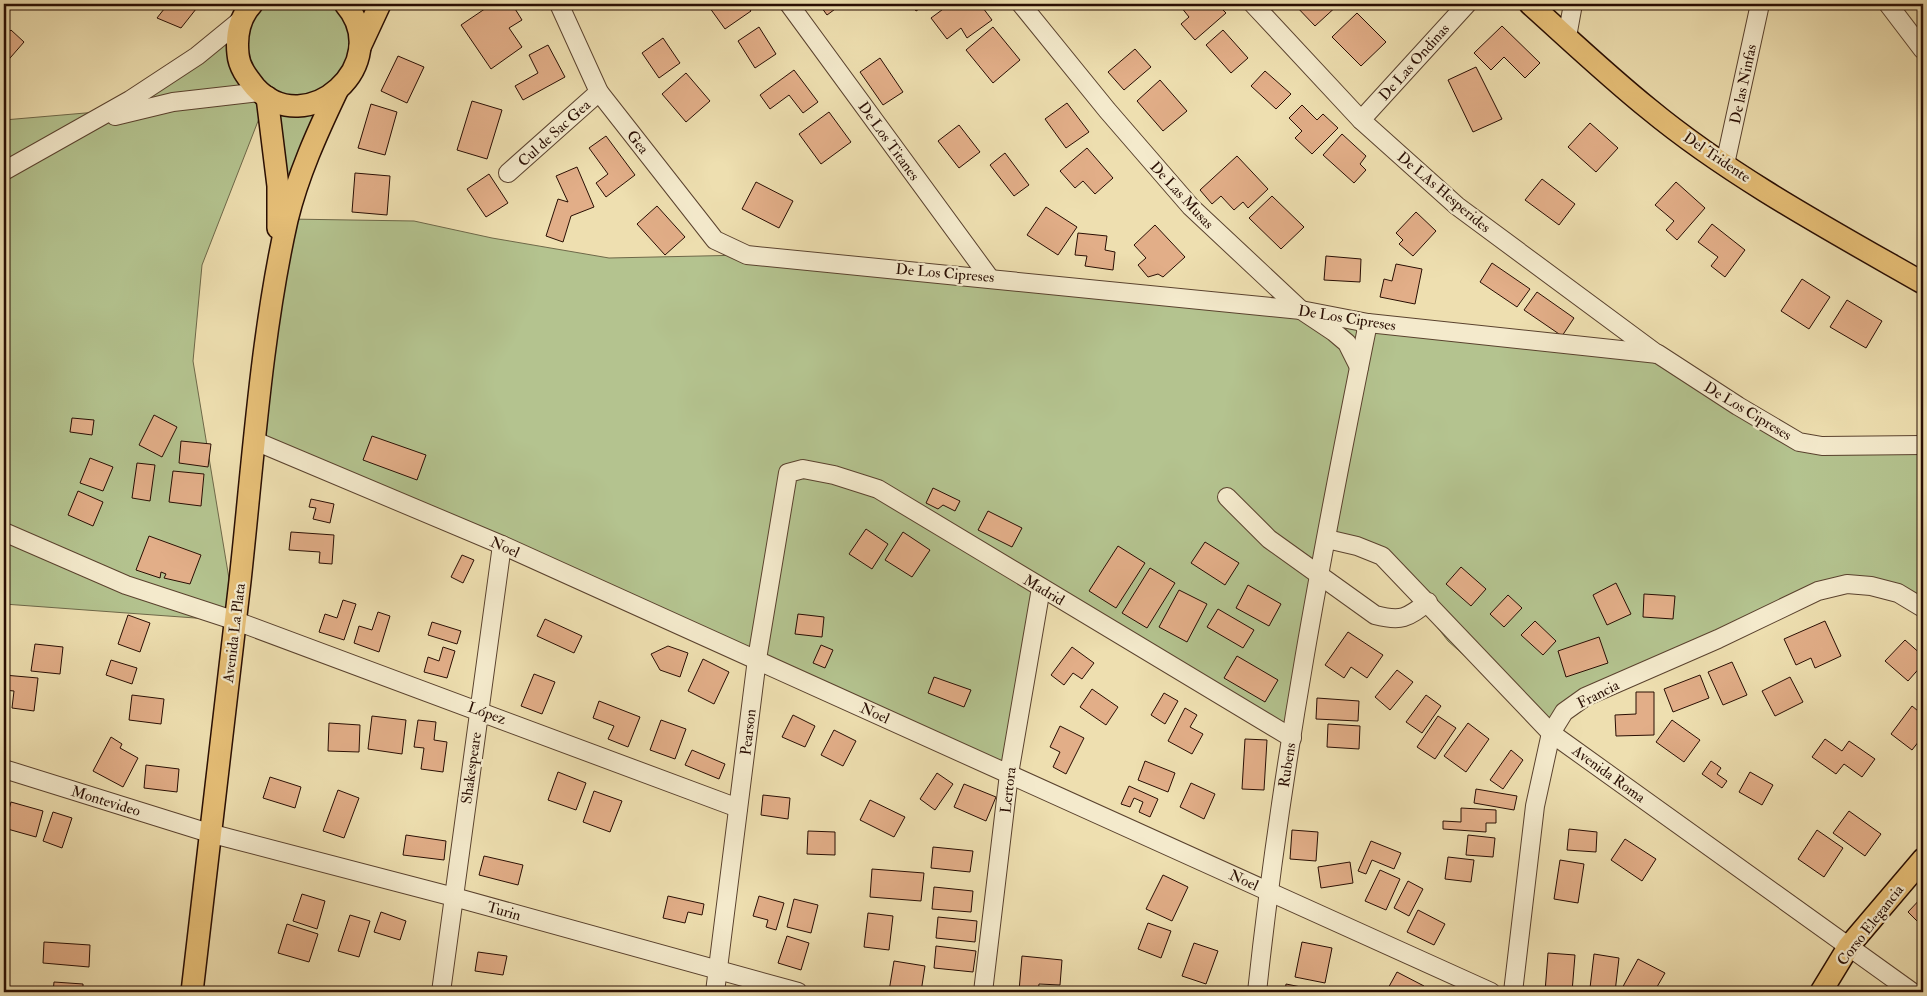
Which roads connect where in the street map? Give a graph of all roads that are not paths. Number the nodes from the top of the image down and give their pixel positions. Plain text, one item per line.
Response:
1 (344, 4) edge
2 (380, 4) edge
3 (558, 4) edge
4 (789, 4) edge
5 (1254, 4) edge
6 (1467, 4) edge
7 (1530, 4) edge
8 (1572, 4) edge
9 (1760, 4) edge
10 (1888, 4) edge
11 (1030, 7) edge
12 (247, 12) edge
13 (1567, 37) junction
14 (360, 47) junction
15 (1923, 50) edge
16 (337, 92) junction
17 (599, 92) junction
18 (264, 94) junction
19 (1361, 120) junction
20 (90, 122) junction
21 (1725, 164) junction
22 (4, 171) edge
23 (508, 173) dead end
24 (747, 255) joint
25 (277, 273) junction
26 (989, 277) junction
27 (1923, 283) edge
28 (1301, 310) junction
29 (1368, 323) junction
30 (1658, 354) junction
31 (1360, 367) junction
32 (255, 441) junction
33 (1923, 445) edge
34 (788, 473) joint
35 (1227, 497) dead end
36 (4, 532) edge
37 (1327, 539) junction
38 (502, 544) junction
39 (1319, 574) junction
40 (1041, 588) junction
41 (1428, 602) junction
42 (1923, 608) edge
43 (236, 621) junction
44 (757, 660) junction
45 (479, 710) junction
46 (1551, 733) junction
47 (1292, 738) junction
48 (4, 769) edge
49 (1009, 774) junction
50 (738, 808) junction
51 (209, 833) junction
52 (1923, 860) edge
53 (1268, 891) junction
54 (454, 897) junction
55 (1850, 946) junction
56 (718, 971) junction
57 (192, 992) edge
58 (441, 992) edge
59 (715, 992) edge
60 (798, 992) edge
61 (984, 992) edge
62 (1257, 992) edge
63 (1491, 992) edge
64 (1513, 992) edge
65 (1821, 992) edge
66 (1912, 992) edge

1 - 14 main road
2 - 14 main road
3 - 17 street, Gea
4 - 26 street, De Los Titanes
5 - 19 street, De LAs Hesperides
6 - 19 street, De Las Ondinas
7 - 13 main road, Del Tridente
8 - 13 street
9 - 21 street, De las Ninfas
10 - 15 street
11 - 28 street, De Las Musas
12 - 18 main road
12 - 20 street
13 - 21 main road, Del Tridente
14 - 16 main road
16 - 18 main road
16 - 25 main road
17 - 23 street, Cul de Sac Gea
17 - 24 street, Gea
18 - 20 street
18 - 25 main road
19 - 30 street, De LAs Hesperides
20 - 22 street
21 - 27 main road, Del Tridente
24 - 26 street, De Los Cipreses
25 - 32 main road, Avenida La Plata
26 - 28 street, De Los Cipreses
28 - 29 street, De Los Cipreses
28 - 31 street, De Las Musas
29 - 30 street, De Los Cipreses
29 - 31 street, Rubens
30 - 33 street, De Los Cipreses
31 - 37 street, Rubens
32 - 38 street, Noel
32 - 43 main road, Avenida La Plata
34 - 40 street, Madrid
34 - 44 street, Pearson
35 - 39 street
36 - 43 street, López
37 - 39 street, Rubens
37 - 41 street, Avenida Roma
38 - 44 street, Noel
38 - 45 street, Shakespeare
39 - 41 street
39 - 47 street, Rubens
40 - 47 street, Madrid
40 - 49 street, Lertora
41 - 46 street, Avenida Roma
42 - 46 street, Francia
43 - 45 street, López
43 - 51 main road, Avenida La Plata
44 - 49 street, Noel
44 - 50 street, Pearson
45 - 50 street, López
45 - 54 street, Shakespeare
46 - 55 street, Avenida Roma
46 - 64 street, Francia
47 - 53 street, Rubens
48 - 51 street, Montevideo
49 - 53 street, Noel
49 - 61 street, Lertora
50 - 56 street, Pearson
51 - 54 street, Turin
51 - 57 main road, Avenida La Plata
52 - 55 main road, Corso Elegancia
53 - 62 street, Rubens
53 - 63 street, Noel
54 - 56 street, Turin
54 - 58 street, Shakespeare
55 - 65 main road, Corso Elegancia
55 - 66 street, Avenida Roma
56 - 59 street, Pearson
56 - 60 street, Turin

